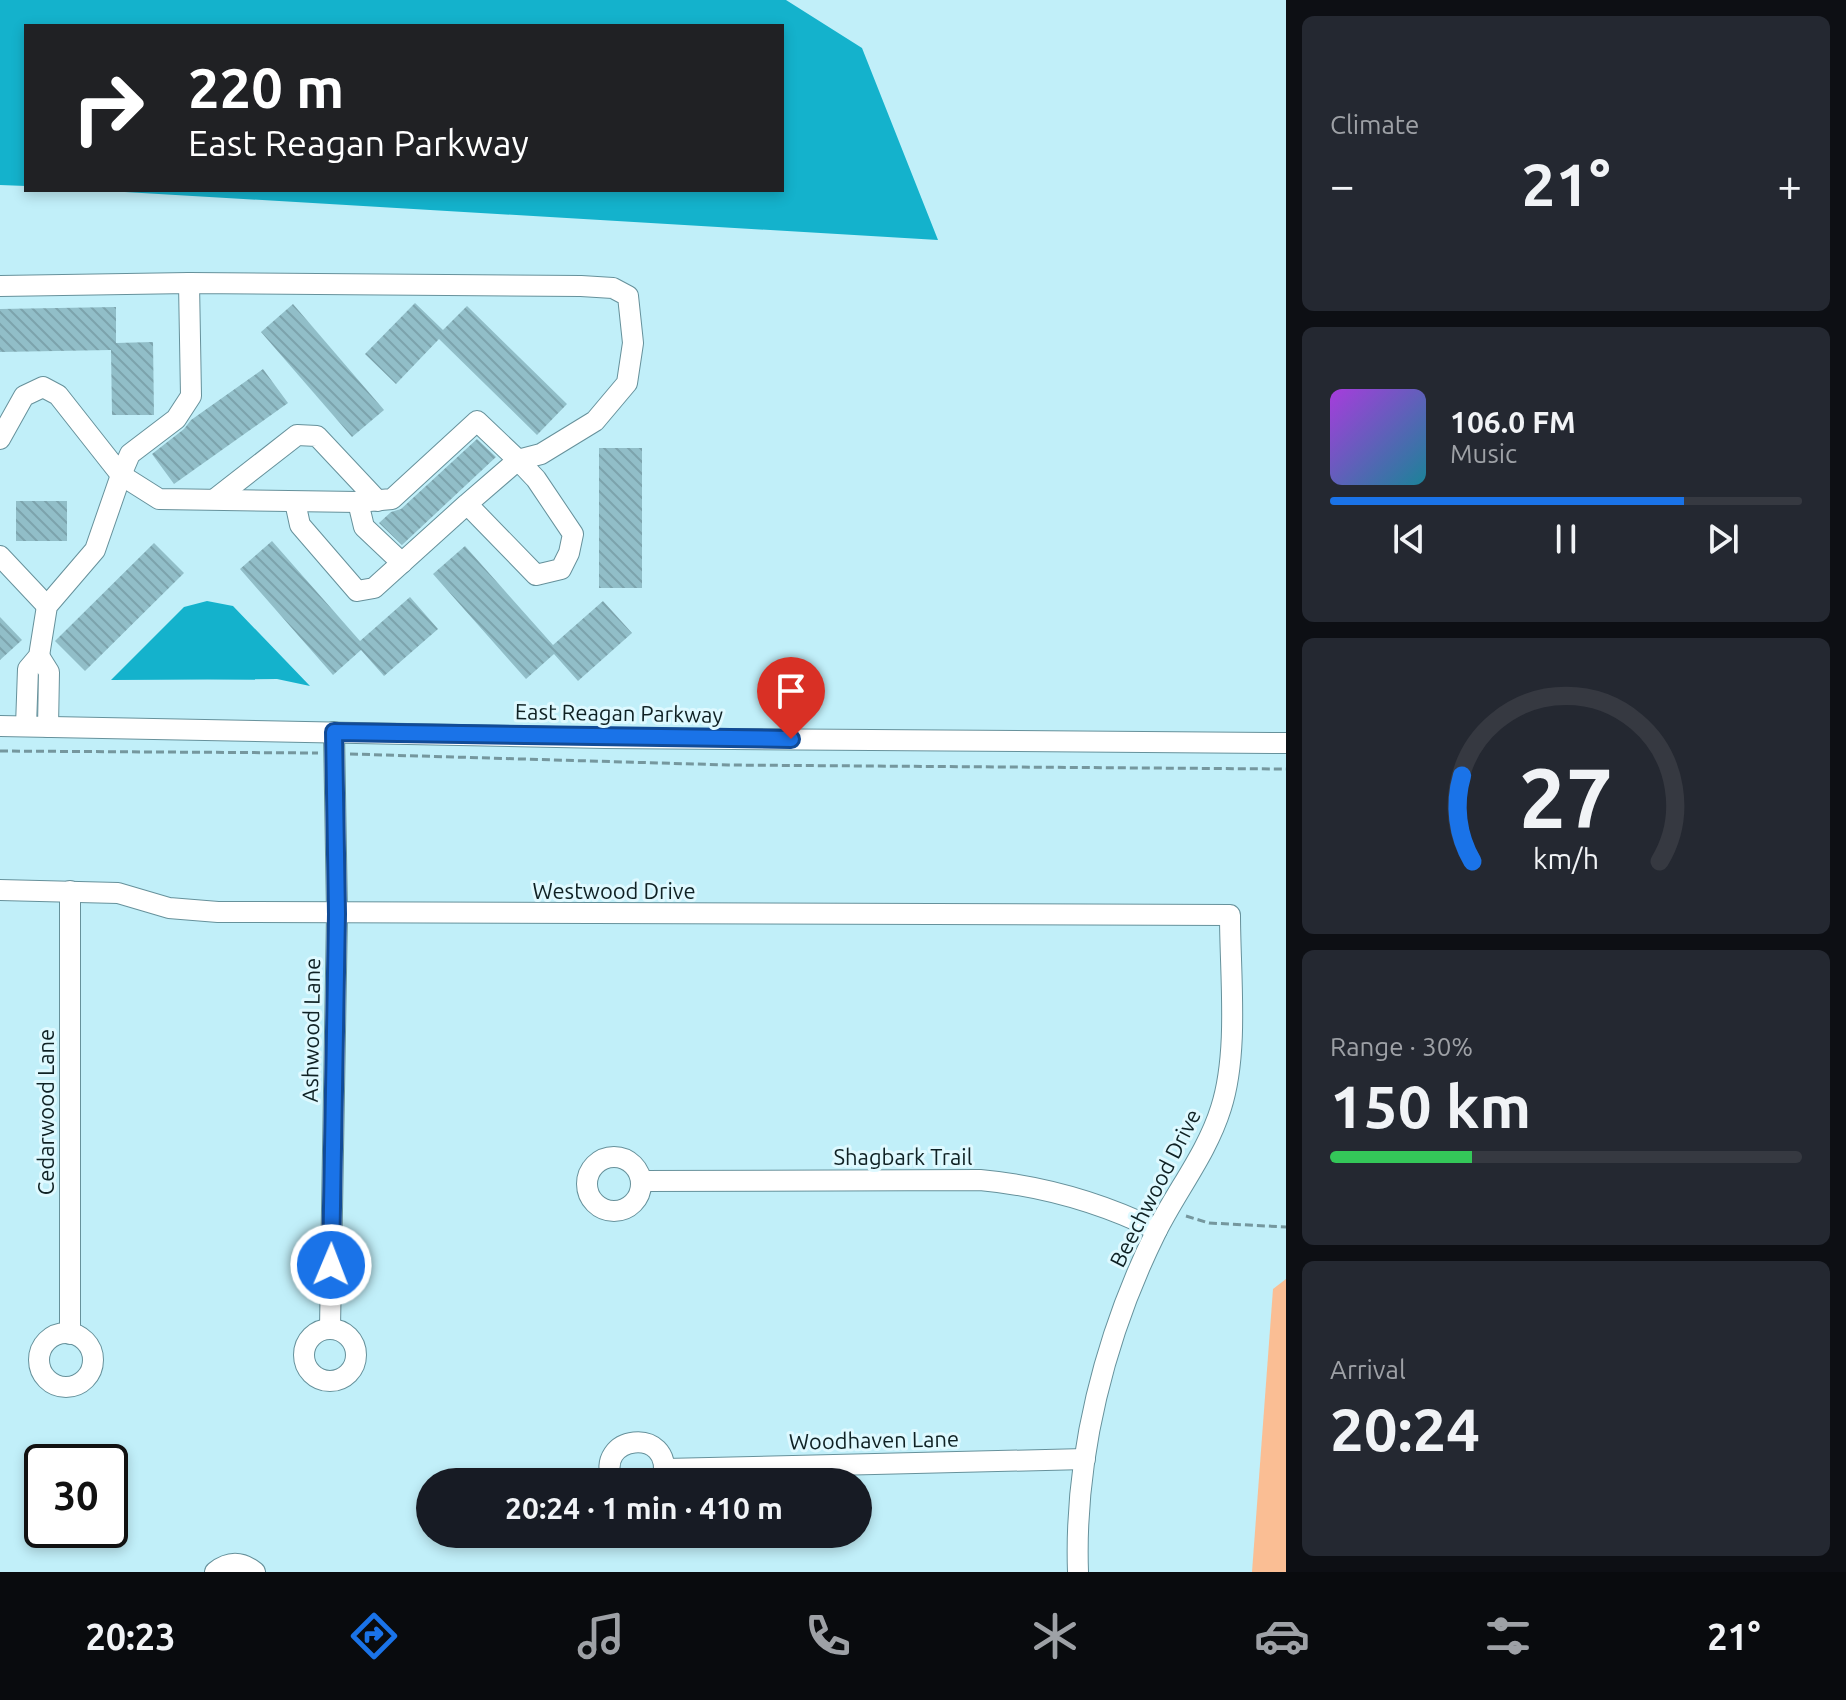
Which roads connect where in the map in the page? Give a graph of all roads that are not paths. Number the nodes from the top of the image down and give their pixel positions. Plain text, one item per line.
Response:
1 (189, 283) junction
2 (0, 286) edge
3 (0, 439) edge
4 (518, 460) junction
5 (121, 475) junction
6 (215, 499) junction
7 (368, 501) junction
8 (295, 502) junction
9 (467, 504) junction
10 (0, 556) edge
11 (402, 563) junction
12 (47, 606) junction
13 (39, 656) junction
14 (0, 726) edge
15 (26, 726) junction
16 (48, 727) junction
17 (334, 732) junction
18 (1286, 743) edge
19 (0, 890) edge
20 (70, 891) junction
21 (337, 914) junction
22 (1230, 915) joint
23 (641, 1181) dead end
24 (1157, 1230) junction
25 (330, 1328) dead end
26 (70, 1334) dead end
27 (1085, 1459) junction
28 (610, 1468) edge
29 (663, 1468) edge
30 (848, 1468) edge
31 (215, 1572) edge
32 (255, 1572) edge
33 (1078, 1572) edge

1 - 2 street
1 - 4 street
1 - 5 street
3 - 5 street
4 - 7 street
4 - 9 street
4 - 9 street
5 - 6 street
5 - 12 street
6 - 7 street
6 - 8 street
7 - 8 street
7 - 11 street
8 - 11 street
9 - 11 street
10 - 12 street
12 - 13 street
13 - 15 street
13 - 16 street
14 - 15 street, East Reagan Parkway
15 - 16 street, East Reagan Parkway
16 - 17 street, East Reagan Parkway
17 - 18 street, East Reagan Parkway
17 - 21 street, Ashwood Lane
19 - 20 street, Westwood Drive
20 - 21 street, Westwood Drive
20 - 26 street, Cedarwood Lane
21 - 22 street, Westwood Drive
21 - 25 street, Ashwood Lane
22 - 24 street, Beechwood Drive
23 - 24 street, Shagbark Trail
24 - 27 street, Beechwood Drive
27 - 30 street, Woodhaven Lane
27 - 33 street, Beechwood Drive
28 - 29 street, Woodhaven Lane
31 - 32 street

